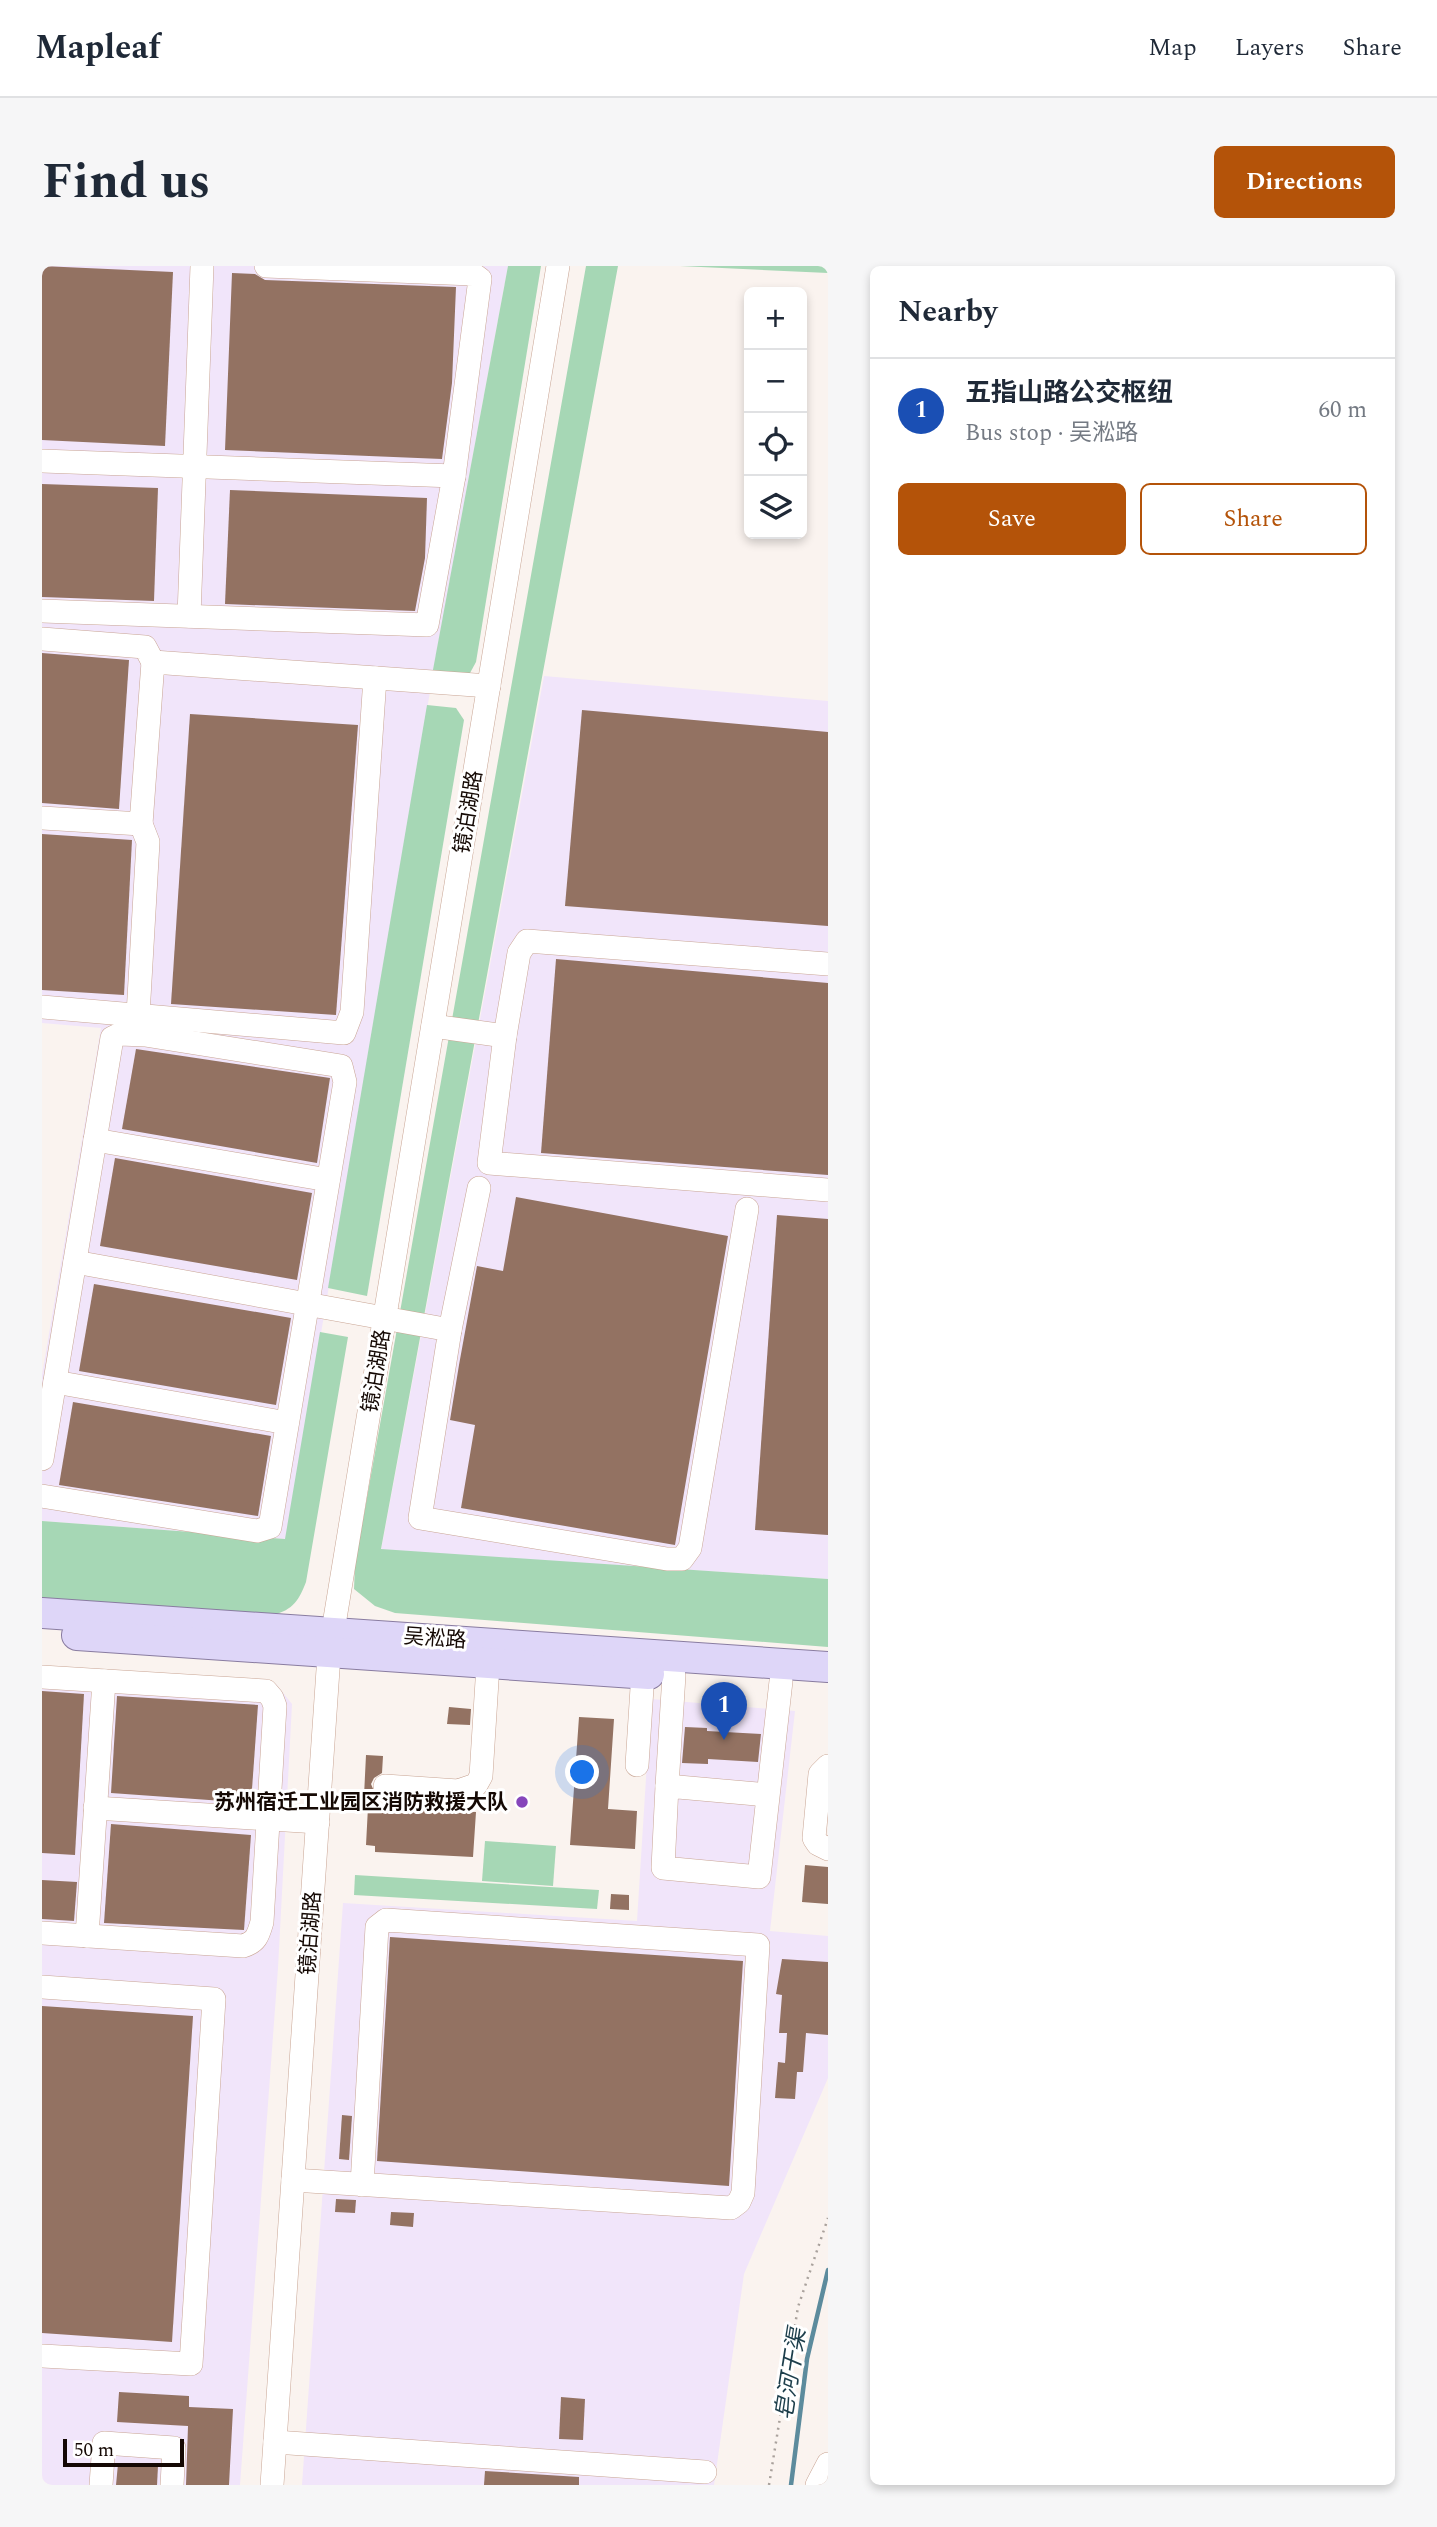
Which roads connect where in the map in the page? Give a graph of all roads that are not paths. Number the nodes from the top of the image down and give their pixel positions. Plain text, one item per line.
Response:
1 (202, 266) edge
2 (266, 266) edge
3 (558, 266) edge
4 (42, 461) edge
5 (194, 466) junction
6 (454, 476) junction
7 (42, 611) edge
8 (189, 616) junction
9 (42, 639) edge
10 (153, 662) junction
11 (375, 678) junction
12 (489, 686) junction
13 (42, 818) edge
14 (141, 824) junction
15 (828, 964) edge
16 (42, 1007) edge
17 (138, 1015) junction
18 (433, 1026) junction
19 (505, 1036) junction
20 (95, 1140) junction
21 (328, 1180) junction
22 (479, 1188) dead end
23 (828, 1190) edge
24 (747, 1209) dead end
25 (75, 1262) junction
26 (307, 1304) junction
27 (385, 1319) junction
28 (450, 1330) junction
29 (55, 1382) junction
30 (287, 1423) junction
31 (42, 1459) edge
32 (42, 1496) edge
33 (42, 1613) edge
34 (42, 1633) edge
35 (331, 1643) junction
36 (644, 1664) junction
37 (488, 1665) junction
38 (828, 1667) edge
39 (674, 1675) junction
40 (42, 1677) edge
41 (104, 1681) junction
42 (781, 1681) junction
43 (828, 1685) edge
44 (637, 1765) dead end
45 (828, 1766) edge
46 (385, 1786) dead end
47 (667, 1786) junction
48 (768, 1795) junction
49 (95, 1808) junction
50 (268, 1819) junction
51 (318, 1822) junction
52 (828, 1849) edge
53 (42, 1933) edge
54 (87, 1936) junction
55 (42, 1987) edge
56 (293, 2180) junction
57 (362, 2185) junction
58 (42, 2356) edge
59 (275, 2442) junction
60 (828, 2464) edge
61 (705, 2472) dead end
62 (101, 2485) edge
63 (172, 2485) edge
64 (272, 2485) edge
65 (817, 2485) edge

1 - 5 street
2 - 6 street
3 - 12 street, 镜泊湖路
4 - 5 street
5 - 6 street
5 - 8 street
6 - 8 street
7 - 8 street
9 - 10 street
10 - 11 street
10 - 14 street
11 - 12 street
11 - 17 street
12 - 18 street, 镜泊湖路
13 - 14 street
14 - 17 street
15 - 19 street
16 - 17 street
18 - 19 street
18 - 27 street, 镜泊湖路
19 - 23 street
20 - 21 street
20 - 21 street
20 - 25 street
21 - 26 street
22 - 28 street
24 - 28 street
25 - 26 street
25 - 29 street
26 - 27 street
26 - 30 street
27 - 28 street
27 - 35 street, 镜泊湖路
29 - 30 street
29 - 31 street
30 - 32 street
33 - 35 main road, 吴淞路
34 - 35 main road, 吴淞路
35 - 36 main road, 吴淞路
35 - 37 main road, 吴淞路
35 - 51 street, 镜泊湖路
36 - 37 main road, 吴淞路
36 - 38 main road, 吴淞路
36 - 39 main road, 吴淞路
36 - 44 street
37 - 46 street
39 - 42 main road, 吴淞路
39 - 47 street
40 - 41 street
41 - 49 street
41 - 50 street
42 - 43 main road, 吴淞路
42 - 48 street
45 - 52 street
47 - 48 street
47 - 48 street
49 - 50 street
49 - 54 street
50 - 51 street
50 - 54 street
51 - 56 street, 镜泊湖路
53 - 54 street
55 - 58 street
56 - 57 street
56 - 59 street, 镜泊湖路
57 - 57 street
59 - 61 street
59 - 64 street, 镜泊湖路
60 - 65 street
62 - 63 street

